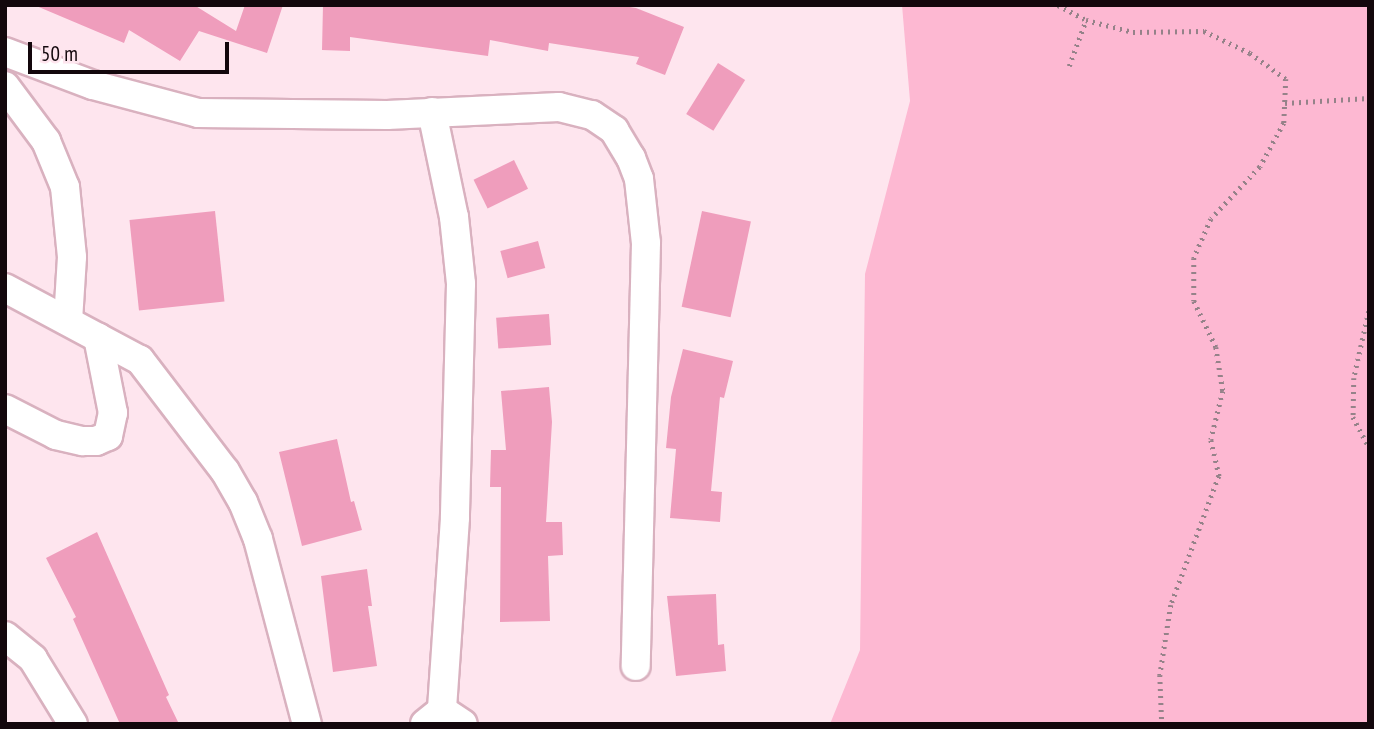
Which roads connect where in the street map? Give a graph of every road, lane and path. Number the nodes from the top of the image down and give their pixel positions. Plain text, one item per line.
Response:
1 (1058, 5) edge
2 (1086, 20) junction
3 (5, 52) edge
4 (1069, 66) dead end
5 (5, 86) edge
6 (1369, 98) edge
7 (1285, 103) junction
8 (432, 112) junction
9 (5, 288) edge
10 (1369, 311) edge
11 (68, 321) junction
12 (99, 337) junction
13 (5, 409) edge
14 (1369, 447) edge
15 (5, 636) edge
16 (636, 666) dead end
17 (443, 719) edge
18 (73, 724) edge
19 (307, 724) edge
20 (1162, 724) edge

1 - 2 path
2 - 4 path
2 - 7 path
3 - 8 street
5 - 11 street
6 - 7 path
7 - 20 path
8 - 16 street
8 - 17 street
9 - 11 street
10 - 14 path
11 - 12 street
12 - 13 street
12 - 19 street
15 - 18 street

